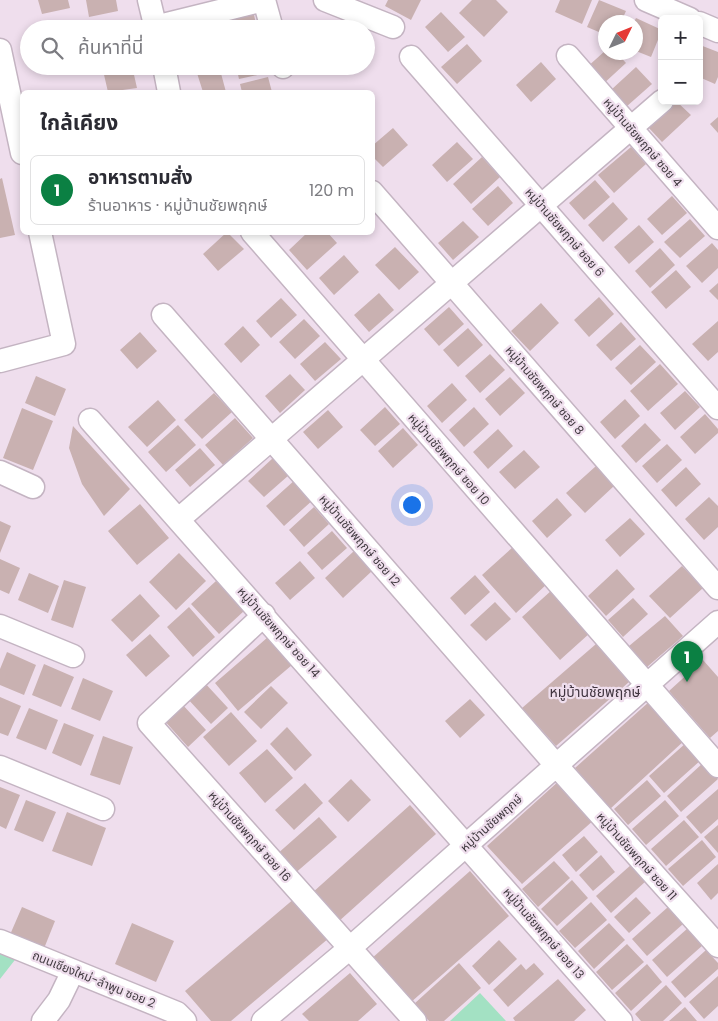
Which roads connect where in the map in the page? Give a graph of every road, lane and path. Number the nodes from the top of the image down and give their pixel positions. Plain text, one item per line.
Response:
1 (149, 0) edge
2 (264, 0) edge
3 (325, 0) edge
4 (646, 0) edge
5 (681, 15) edge
6 (154, 20) edge
7 (187, 20) edge
8 (270, 20) edge
9 (703, 25) edge
10 (393, 27) dead end
11 (718, 31) edge
12 (0, 50) edge
13 (568, 56) dead end
14 (411, 57) dead end
15 (166, 75) edge
16 (169, 90) edge
17 (658, 104) edge
18 (630, 128) junction
19 (20, 144) edge
20 (375, 195) edge
21 (541, 205) junction
22 (718, 228) edge
23 (41, 235) edge
24 (255, 235) edge
25 (452, 283) junction
26 (163, 315) dead end
27 (363, 360) junction
28 (0, 361) edge
29 (718, 408) edge
30 (90, 420) dead end
31 (272, 439) junction
32 (0, 472) edge
33 (33, 487) dead end
34 (179, 519) junction
35 (718, 588) edge
36 (264, 616) junction
37 (718, 622) edge
38 (0, 626) edge
39 (73, 656) dead end
40 (647, 685) junction
41 (556, 765) junction
42 (718, 766) edge
43 (0, 768) edge
44 (103, 809) dead end
45 (467, 845) junction
46 (0, 941) edge
47 (718, 946) edge
48 (350, 948) junction
49 (73, 972) junction
50 (43, 1021) edge
51 (185, 1021) edge
52 (263, 1021) edge
53 (415, 1021) edge
54 (621, 1021) edge

1 - 6 street
2 - 7 street
2 - 8 street
3 - 10 street
4 - 5 street
9 - 11 street
12 - 19 street
13 - 18 street, หมู่บ้านชัยพฤกษ์ ซอย 4
14 - 21 street, หมู่บ้านชัยพฤกษ์ ซอย 6
15 - 16 street
17 - 18 street
18 - 21 street
18 - 22 street, หมู่บ้านชัยพฤกษ์ ซอย 4
20 - 25 street, หมู่บ้านชัยพฤกษ์ ซอย 8
21 - 25 street
21 - 29 street, หมู่บ้านชัยพฤกษ์ ซอย 6
23 - 28 street
24 - 27 street, หมู่บ้านชัยพฤกษ์ ซอย 10
25 - 27 street
25 - 35 street, หมู่บ้านชัยพฤกษ์ ซอย 8
26 - 31 street, หมู่บ้านชัยพฤกษ์ ซอย 12
27 - 31 street
27 - 40 street, หมู่บ้านชัยพฤกษ์ ซอย 10
30 - 34 street, หมู่บ้านชัยพฤกษ์ ซอย 14
31 - 34 street
31 - 41 street, หมู่บ้านชัยพฤกษ์ ซอย 12
32 - 33 street
34 - 36 street, หมู่บ้านชัยพฤกษ์ ซอย 14
36 - 45 street, หมู่บ้านชัยพฤกษ์ ซอย 14
36 - 48 street, หมู่บ้านชัยพฤกษ์ ซอย 16
37 - 40 street, หมู่บ้านชัยพฤกษ์
38 - 39 street
40 - 41 street, หมู่บ้านชัยพฤกษ์
40 - 42 street, หมู่บ้านชัยพฤกษ์ ซอย 10
41 - 45 street, หมู่บ้านชัยพฤกษ์
41 - 47 street, หมู่บ้านชัยพฤกษ์ ซอย 11
43 - 44 street
45 - 48 street, หมู่บ้านชัยพฤกษ์
45 - 54 street, หมู่บ้านชัยพฤกษ์ ซอย 13
46 - 49 street, ถนนเชียงใหม่-ลำพูน ซอย 2
48 - 52 street, หมู่บ้านชัยพฤกษ์
48 - 53 street, หมู่บ้านชัยพฤกษ์ ซอย 16
49 - 50 street
49 - 51 street, ถนนเชียงใหม่-ลำพูน ซอย 2

